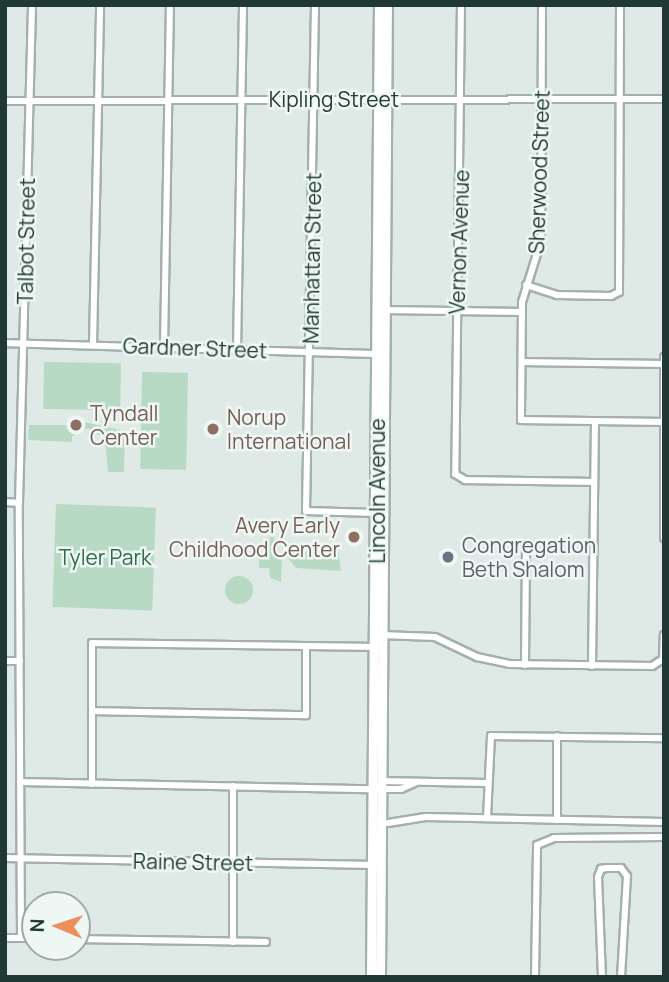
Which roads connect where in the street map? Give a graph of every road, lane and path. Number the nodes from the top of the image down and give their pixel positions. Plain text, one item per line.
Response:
1 (32, 5) edge
2 (100, 5) edge
3 (170, 5) edge
4 (243, 5) edge
5 (315, 5) edge
6 (379, 5) edge
7 (387, 5) edge
8 (461, 5) edge
9 (542, 5) edge
10 (620, 5) edge
11 (382, 98) junction
12 (314, 99) junction
13 (461, 99) junction
14 (541, 99) junction
15 (621, 99) junction
16 (664, 99) edge
17 (169, 100) junction
18 (242, 100) junction
19 (29, 101) junction
20 (99, 101) junction
21 (5, 102) edge
22 (526, 285) junction
23 (382, 310) junction
24 (456, 311) junction
25 (522, 312) junction
26 (5, 343) edge
27 (23, 344) junction
28 (93, 345) junction
29 (164, 348) junction
30 (237, 349) junction
31 (310, 351) junction
32 (381, 354) junction
33 (664, 357) edge
34 (522, 362) junction
35 (664, 364) edge
36 (664, 388) edge
37 (594, 421) junction
38 (663, 422) edge
39 (663, 449) edge
40 (594, 482) junction
41 (5, 502) edge
42 (19, 503) junction
43 (380, 513) junction
44 (663, 520) edge
45 (664, 538) edge
46 (526, 554) dead end
47 (379, 635) junction
48 (664, 635) edge
49 (306, 646) junction
50 (379, 647) junction
51 (5, 660) edge
52 (20, 661) junction
53 (525, 665) junction
54 (592, 666) junction
55 (92, 711) junction
56 (558, 736) junction
57 (664, 738) edge
58 (20, 782) junction
59 (487, 783) junction
60 (92, 784) junction
61 (233, 786) junction
62 (379, 786) junction
63 (486, 818) junction
64 (557, 820) junction
65 (664, 822) edge
66 (388, 823) dead end
67 (664, 837) edge
68 (5, 858) edge
69 (20, 859) junction
70 (233, 862) junction
71 (376, 865) junction
72 (5, 938) edge
73 (21, 938) joint
74 (91, 939) edge
75 (233, 942) junction
76 (266, 942) dead end
77 (372, 977) edge
78 (380, 977) edge
79 (535, 977) edge
80 (602, 977) edge
81 (621, 977) edge

1 - 19 street, Talbot Street
2 - 20 street
3 - 17 street
4 - 18 street
5 - 12 street, Manhattan Street
6 - 11 street, Lincoln Avenue
7 - 11 street, Lincoln Avenue
8 - 13 street, Vernon Avenue
9 - 14 street, Sherwood Street
10 - 15 street
11 - 12 street, Kipling Street
11 - 13 street, Kipling Street
11 - 23 street, Lincoln Avenue
12 - 18 street, Kipling Street
12 - 31 street, Manhattan Street
13 - 14 street, Kipling Street
13 - 24 street, Vernon Avenue
14 - 15 street, Kipling Street
14 - 22 street, Sherwood Street
15 - 16 street, Kipling Street
15 - 22 street
17 - 18 street, Kipling Street
17 - 20 street, Kipling Street
17 - 29 street
18 - 30 street
19 - 20 street, Kipling Street
19 - 21 street, Kipling Street
19 - 27 street, Talbot Street
20 - 28 street
22 - 25 street, Sherwood Street
23 - 24 street
23 - 32 street, Lincoln Avenue
24 - 25 street
24 - 40 street, Vernon Avenue
25 - 34 street, Sherwood Street
26 - 27 street, Gardner Street
27 - 28 street, Gardner Street
27 - 42 street, Talbot Street
28 - 29 street, Gardner Street
29 - 30 street, Gardner Street
30 - 31 street, Gardner Street
31 - 32 street, Gardner Street
31 - 43 street, Manhattan Street
32 - 43 street, Lincoln Avenue
33 - 35 street
34 - 35 street
34 - 37 street, Sherwood Street
35 - 36 street
36 - 38 street
37 - 38 street
37 - 40 street
38 - 39 street
39 - 44 street
40 - 54 street
41 - 42 street
42 - 52 street, Talbot Street
43 - 47 street, Lincoln Avenue
44 - 45 street
46 - 53 street
47 - 50 street, Lincoln Avenue
47 - 53 street
48 - 54 street
49 - 50 street
49 - 55 street
49 - 55 street
50 - 62 street, Lincoln Avenue
51 - 52 street
52 - 58 street, Talbot Street
53 - 54 street
55 - 60 street
56 - 57 street
56 - 59 street
56 - 64 street
58 - 60 street
58 - 69 street, Talbot Street
59 - 62 street
59 - 63 street
60 - 61 street
61 - 62 street
61 - 70 street
62 - 71 street, Lincoln Avenue
63 - 64 street
63 - 66 street
64 - 65 street
67 - 79 street
68 - 69 street, Raine Street
69 - 70 street, Raine Street
69 - 73 street, Talbot Street
70 - 71 street, Raine Street
70 - 75 street
71 - 77 street, Lincoln Avenue
71 - 78 street, Lincoln Avenue
72 - 73 street
74 - 75 street
75 - 76 street
80 - 81 street

